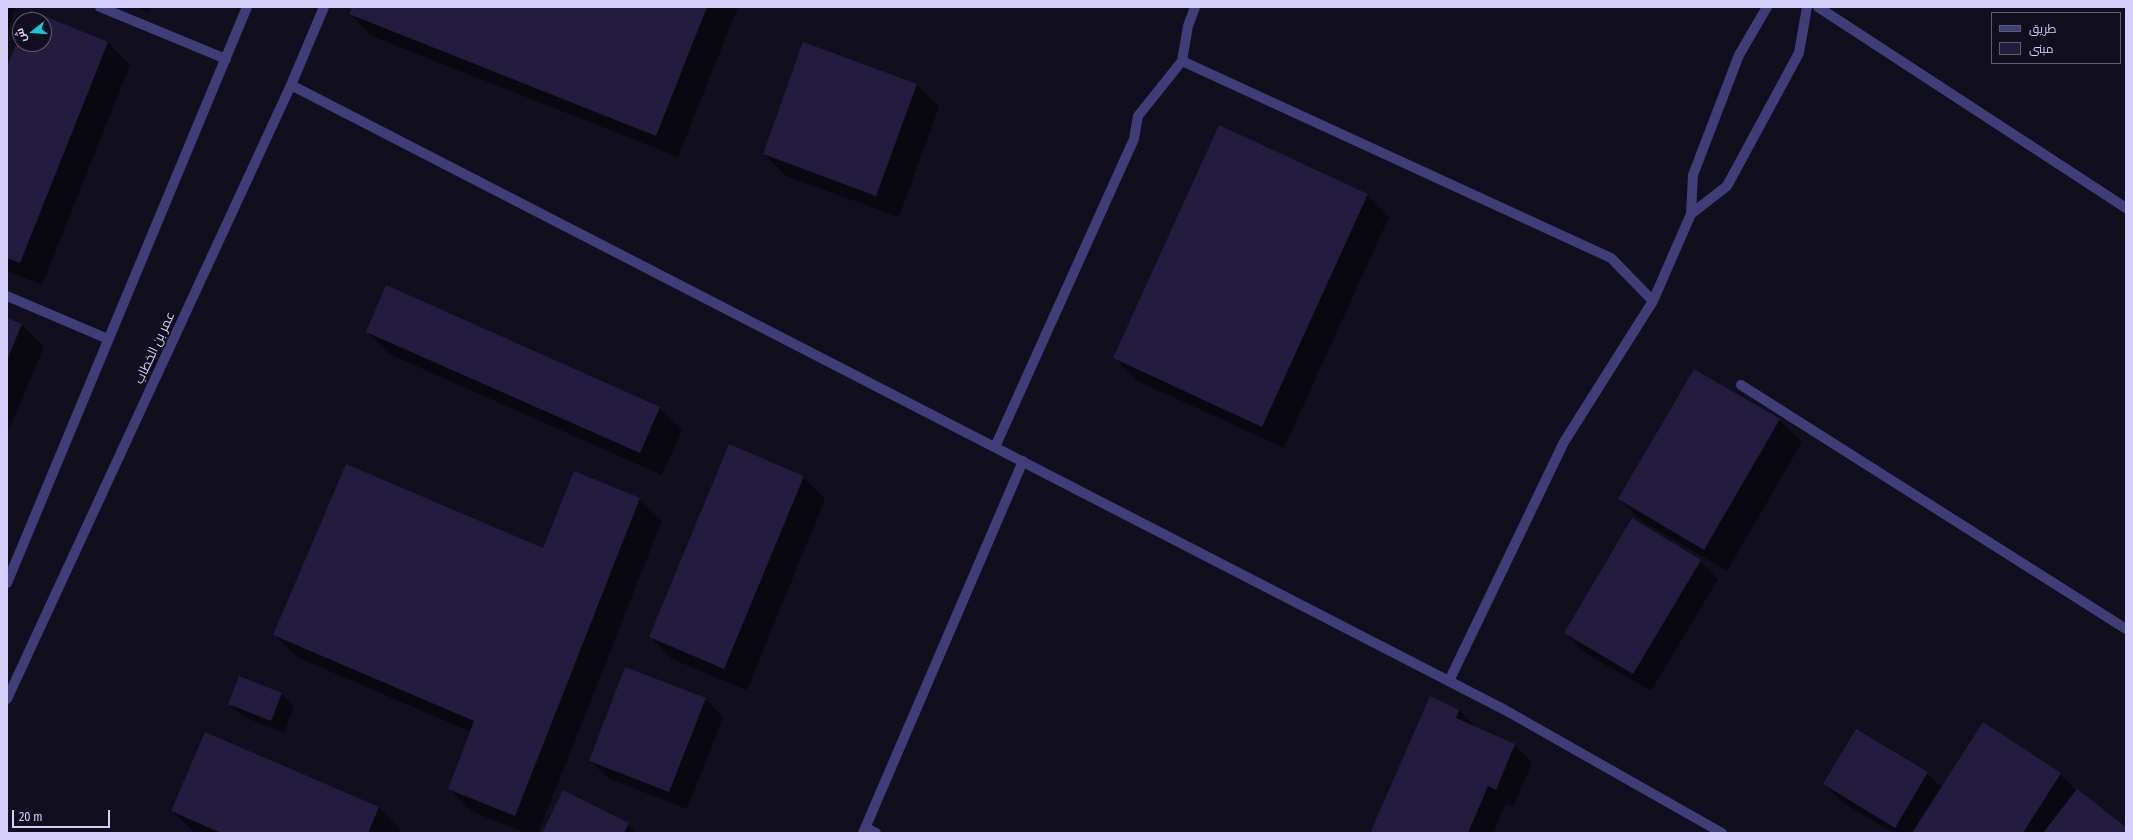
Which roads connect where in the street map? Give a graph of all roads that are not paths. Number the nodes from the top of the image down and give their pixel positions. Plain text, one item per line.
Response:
1 (100, 7) edge
2 (248, 7) edge
3 (324, 7) edge
4 (1196, 7) edge
5 (1767, 7) edge
6 (1807, 7) edge
7 (1818, 7) edge
8 (226, 59) junction
9 (1182, 61) junction
10 (291, 85) junction
11 (2126, 208) edge
12 (1691, 214) junction
13 (7, 296) edge
14 (1654, 301) junction
15 (108, 340) junction
16 (1741, 386) dead end
17 (995, 447) junction
18 (1023, 461) junction
19 (7, 583) edge
20 (2126, 629) edge
21 (1449, 681) junction
22 (7, 699) edge
23 (864, 830) edge
24 (876, 833) edge
25 (1722, 833) edge

1 - 8 street
2 - 8 street
3 - 10 street, عمر بن الخطاب
4 - 9 street
5 - 12 street
6 - 12 street
7 - 11 street
8 - 15 street
9 - 14 street
9 - 17 street
10 - 17 street
10 - 22 street, عمر بن الخطاب
12 - 14 street
13 - 15 street
14 - 21 street
15 - 19 street
16 - 20 street
17 - 18 street
18 - 21 street
18 - 23 street
21 - 25 street
23 - 24 street

